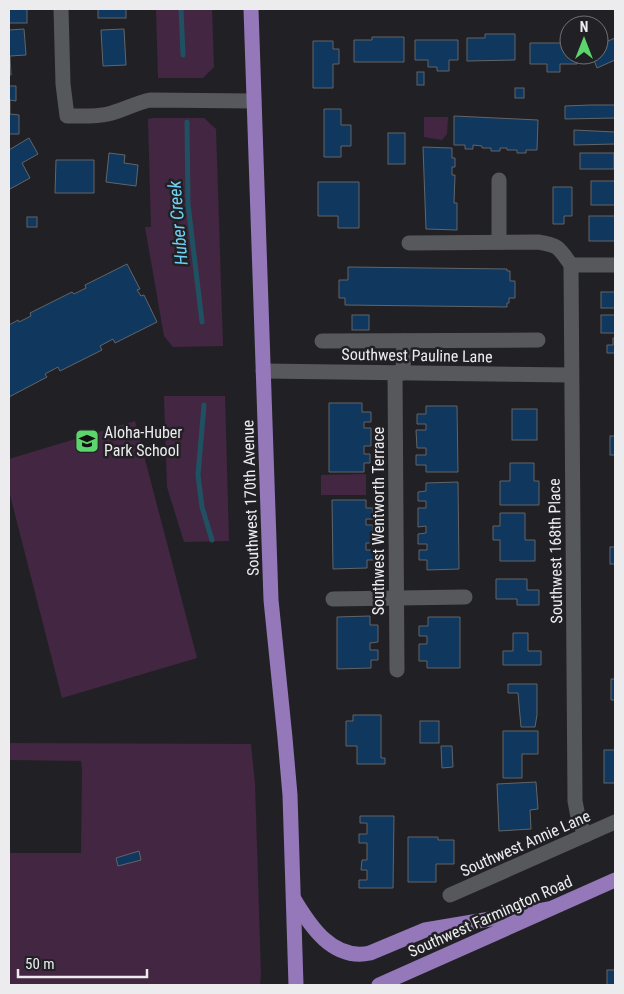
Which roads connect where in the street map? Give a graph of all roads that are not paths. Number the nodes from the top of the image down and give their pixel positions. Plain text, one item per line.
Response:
1 (61, 9) edge
2 (251, 9) edge
3 (254, 101) junction
4 (499, 180) dead end
5 (499, 242) junction
6 (409, 243) dead end
7 (571, 265) junction
8 (615, 265) edge
9 (404, 340) junction
10 (538, 340) dead end
11 (322, 341) dead end
12 (263, 371) junction
13 (399, 373) junction
14 (570, 375) junction
15 (465, 597) dead end
16 (397, 598) junction
17 (333, 600) dead end
18 (397, 670) dead end
19 (615, 822) edge
20 (586, 836) junction
21 (615, 880) edge
22 (450, 895) dead end
23 (293, 898) junction
24 (549, 909) junction
25 (296, 985) edge
26 (380, 985) edge

1 - 3 street
2 - 3 main road, Southwest 170th Avenue
3 - 12 main road, Southwest 170th Avenue
4 - 5 street
5 - 6 street
5 - 7 street
7 - 8 street
7 - 14 street, Southwest 168th Place
9 - 10 street
9 - 11 street
9 - 13 street, Southwest Wentworth Terrace
12 - 13 street, Southwest Pauline Lane
12 - 23 main road, Southwest 170th Avenue
13 - 14 street, Southwest Pauline Lane
13 - 16 street, Southwest Wentworth Terrace
14 - 20 street, Southwest 168th Place
15 - 16 street
16 - 17 street
16 - 18 street, Southwest Wentworth Terrace
19 - 20 street, Southwest Annie Lane
20 - 22 street, Southwest Annie Lane
21 - 24 main road, Southwest Farmington Road
23 - 24 main road
23 - 25 main road, Southwest 170th Avenue
24 - 26 main road, Southwest Farmington Road

